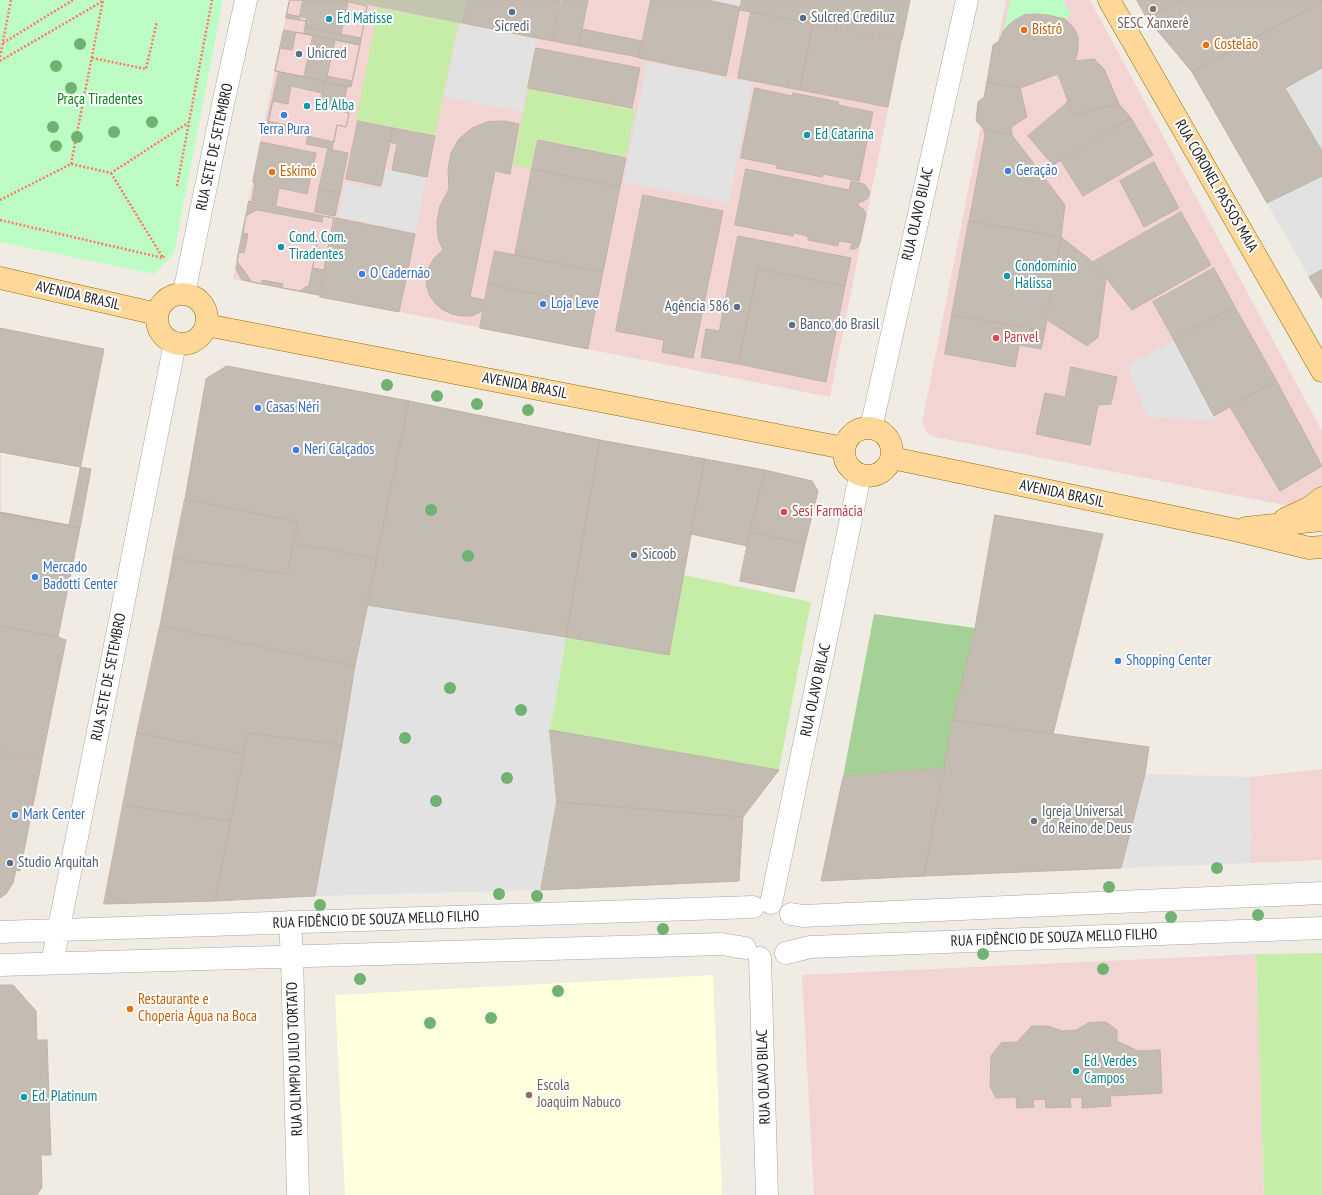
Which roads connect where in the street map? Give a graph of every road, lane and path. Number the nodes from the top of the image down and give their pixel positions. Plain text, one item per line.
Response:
1 (11, 0) edge
2 (73, 0) edge
3 (212, 0) edge
4 (246, 0) edge
5 (967, 0) edge
6 (1109, 0) edge
7 (103, 1) edge
8 (157, 21) dead end
9 (3, 43) junction
10 (0, 57) edge
11 (92, 58) junction
12 (0, 61) edge
13 (188, 123) junction
14 (71, 164) junction
15 (111, 173) junction
16 (176, 191) dead end
17 (0, 200) edge
18 (0, 220) edge
19 (165, 250) dead end
20 (163, 258) junction
21 (0, 278) edge
22 (184, 294) junction
23 (157, 314) junction
24 (206, 325) junction
25 (175, 343) junction
26 (1322, 371) edge
27 (870, 428) junction
28 (844, 448) junction
29 (892, 458) junction
30 (860, 476) junction
31 (1322, 498) edge
32 (1322, 520) edge
33 (1271, 525) junction
34 (1231, 530) junction
35 (1318, 548) edge
36 (1322, 893) edge
37 (1194, 899) junction
38 (762, 905) junction
39 (1028, 907) junction
40 (790, 914) junction
41 (508, 915) junction
42 (290, 922) junction
43 (1322, 928) edge
44 (59, 930) junction
45 (0, 932) edge
46 (1196, 933) junction
47 (1029, 939) junction
48 (510, 950) junction
49 (753, 953) junction
50 (786, 953) junction
51 (292, 957) junction
52 (52, 963) junction
53 (0, 965) edge
54 (298, 1195) edge
55 (767, 1195) edge

1 - 9 path
2 - 9 path
3 - 13 path
4 - 22 street, RUA SETE DE SETEMBRO
5 - 27 street, RUA OLAVO BILAC
6 - 26 main road, RUA CORONEL PASSOS MAIA
7 - 11 path
7 - 12 path
8 - 11 path
9 - 10 path
11 - 14 path
13 - 15 path
13 - 16 path
14 - 15 path
14 - 17 path
15 - 20 path
18 - 20 path
19 - 20 path
21 - 23 main road, AVENIDA BRASIL
22 - 23 main road
22 - 24 main road
23 - 25 main road
24 - 25 main road
24 - 28 main road, AVENIDA BRASIL
25 - 44 street, RUA SETE DE SETEMBRO
27 - 28 main road
27 - 29 main road
28 - 30 main road
29 - 30 main road
29 - 34 main road, AVENIDA BRASIL
30 - 38 street, RUA OLAVO BILAC
31 - 33 main road
32 - 33 main road, AVENIDA BRASIL
33 - 34 main road, AVENIDA BRASIL
34 - 35 main road, AVENIDA BRASIL
36 - 37 street
37 - 39 street
37 - 46 street
38 - 40 street
38 - 41 street, RUA FIDÊNCIO DE SOUZA MELLO FILHO
38 - 49 street
39 - 40 street
39 - 47 street
40 - 50 street
41 - 42 street, RUA FIDÊNCIO DE SOUZA MELLO FILHO
41 - 48 street
42 - 44 street, RUA FIDÊNCIO DE SOUZA MELLO FILHO
42 - 51 street, RUA OLIMPIO JULIO TORTATO
43 - 46 street, RUA FIDÊNCIO DE SOUZA MELLO FILHO
44 - 45 street, RUA FIDÊNCIO DE SOUZA MELLO FILHO
44 - 52 street, RUA SETE DE SETEMBRO
46 - 47 street, RUA FIDÊNCIO DE SOUZA MELLO FILHO
47 - 50 street, RUA FIDÊNCIO DE SOUZA MELLO FILHO
48 - 49 street
48 - 51 street
49 - 50 street
49 - 55 street, RUA OLAVO BILAC
51 - 52 street
51 - 54 street, RUA OLIMPIO JULIO TORTATO
52 - 53 street

